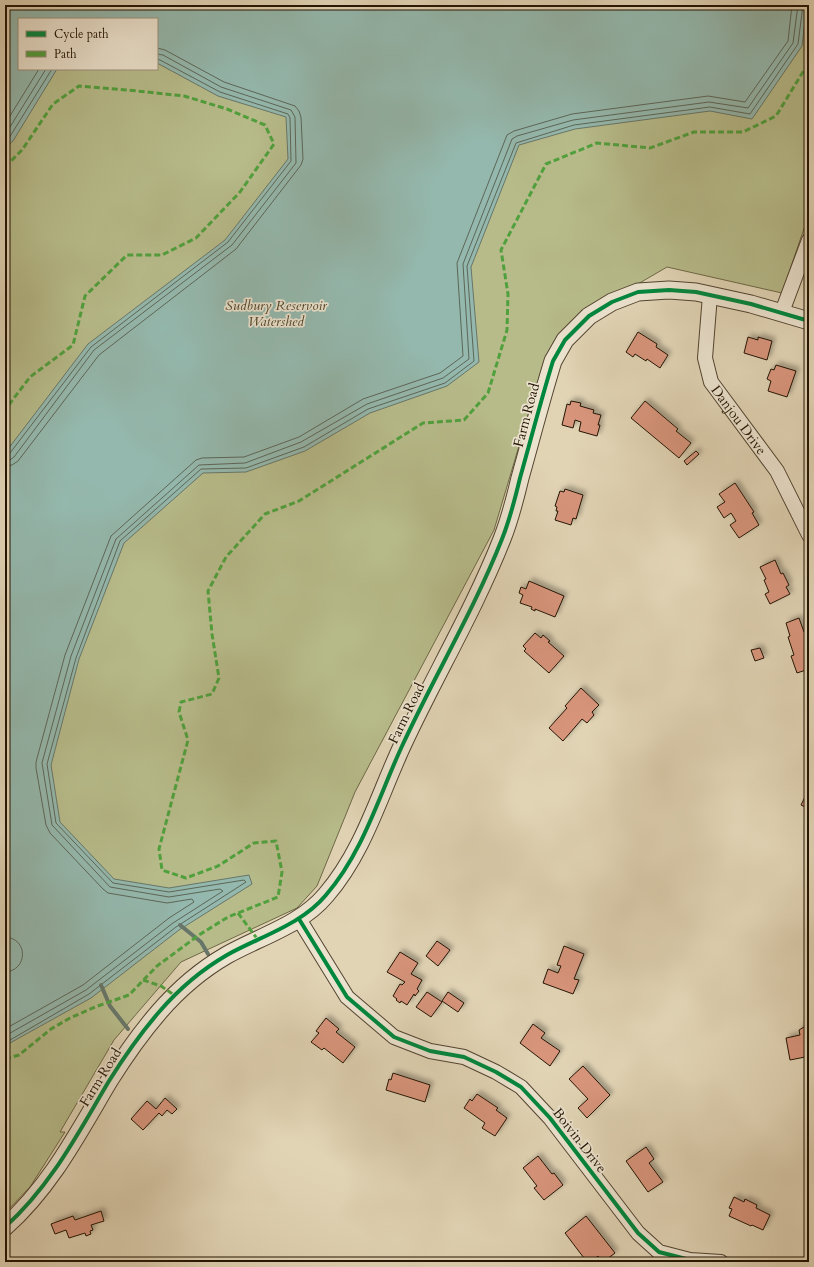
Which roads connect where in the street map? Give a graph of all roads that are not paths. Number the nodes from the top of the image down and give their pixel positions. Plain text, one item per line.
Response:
1 (809, 240) edge
2 (710, 295) junction
3 (782, 312) junction
4 (809, 321) edge
5 (809, 535) edge
6 (299, 919) junction
7 (5, 1227) edge
8 (721, 1262) edge

1 - 3 street
2 - 3 street, Farm Road
2 - 5 street, Danjou Drive
2 - 6 street, Farm Road
3 - 4 street, Farm Road
6 - 7 street, Farm Road
6 - 8 street, Boivin Drive

